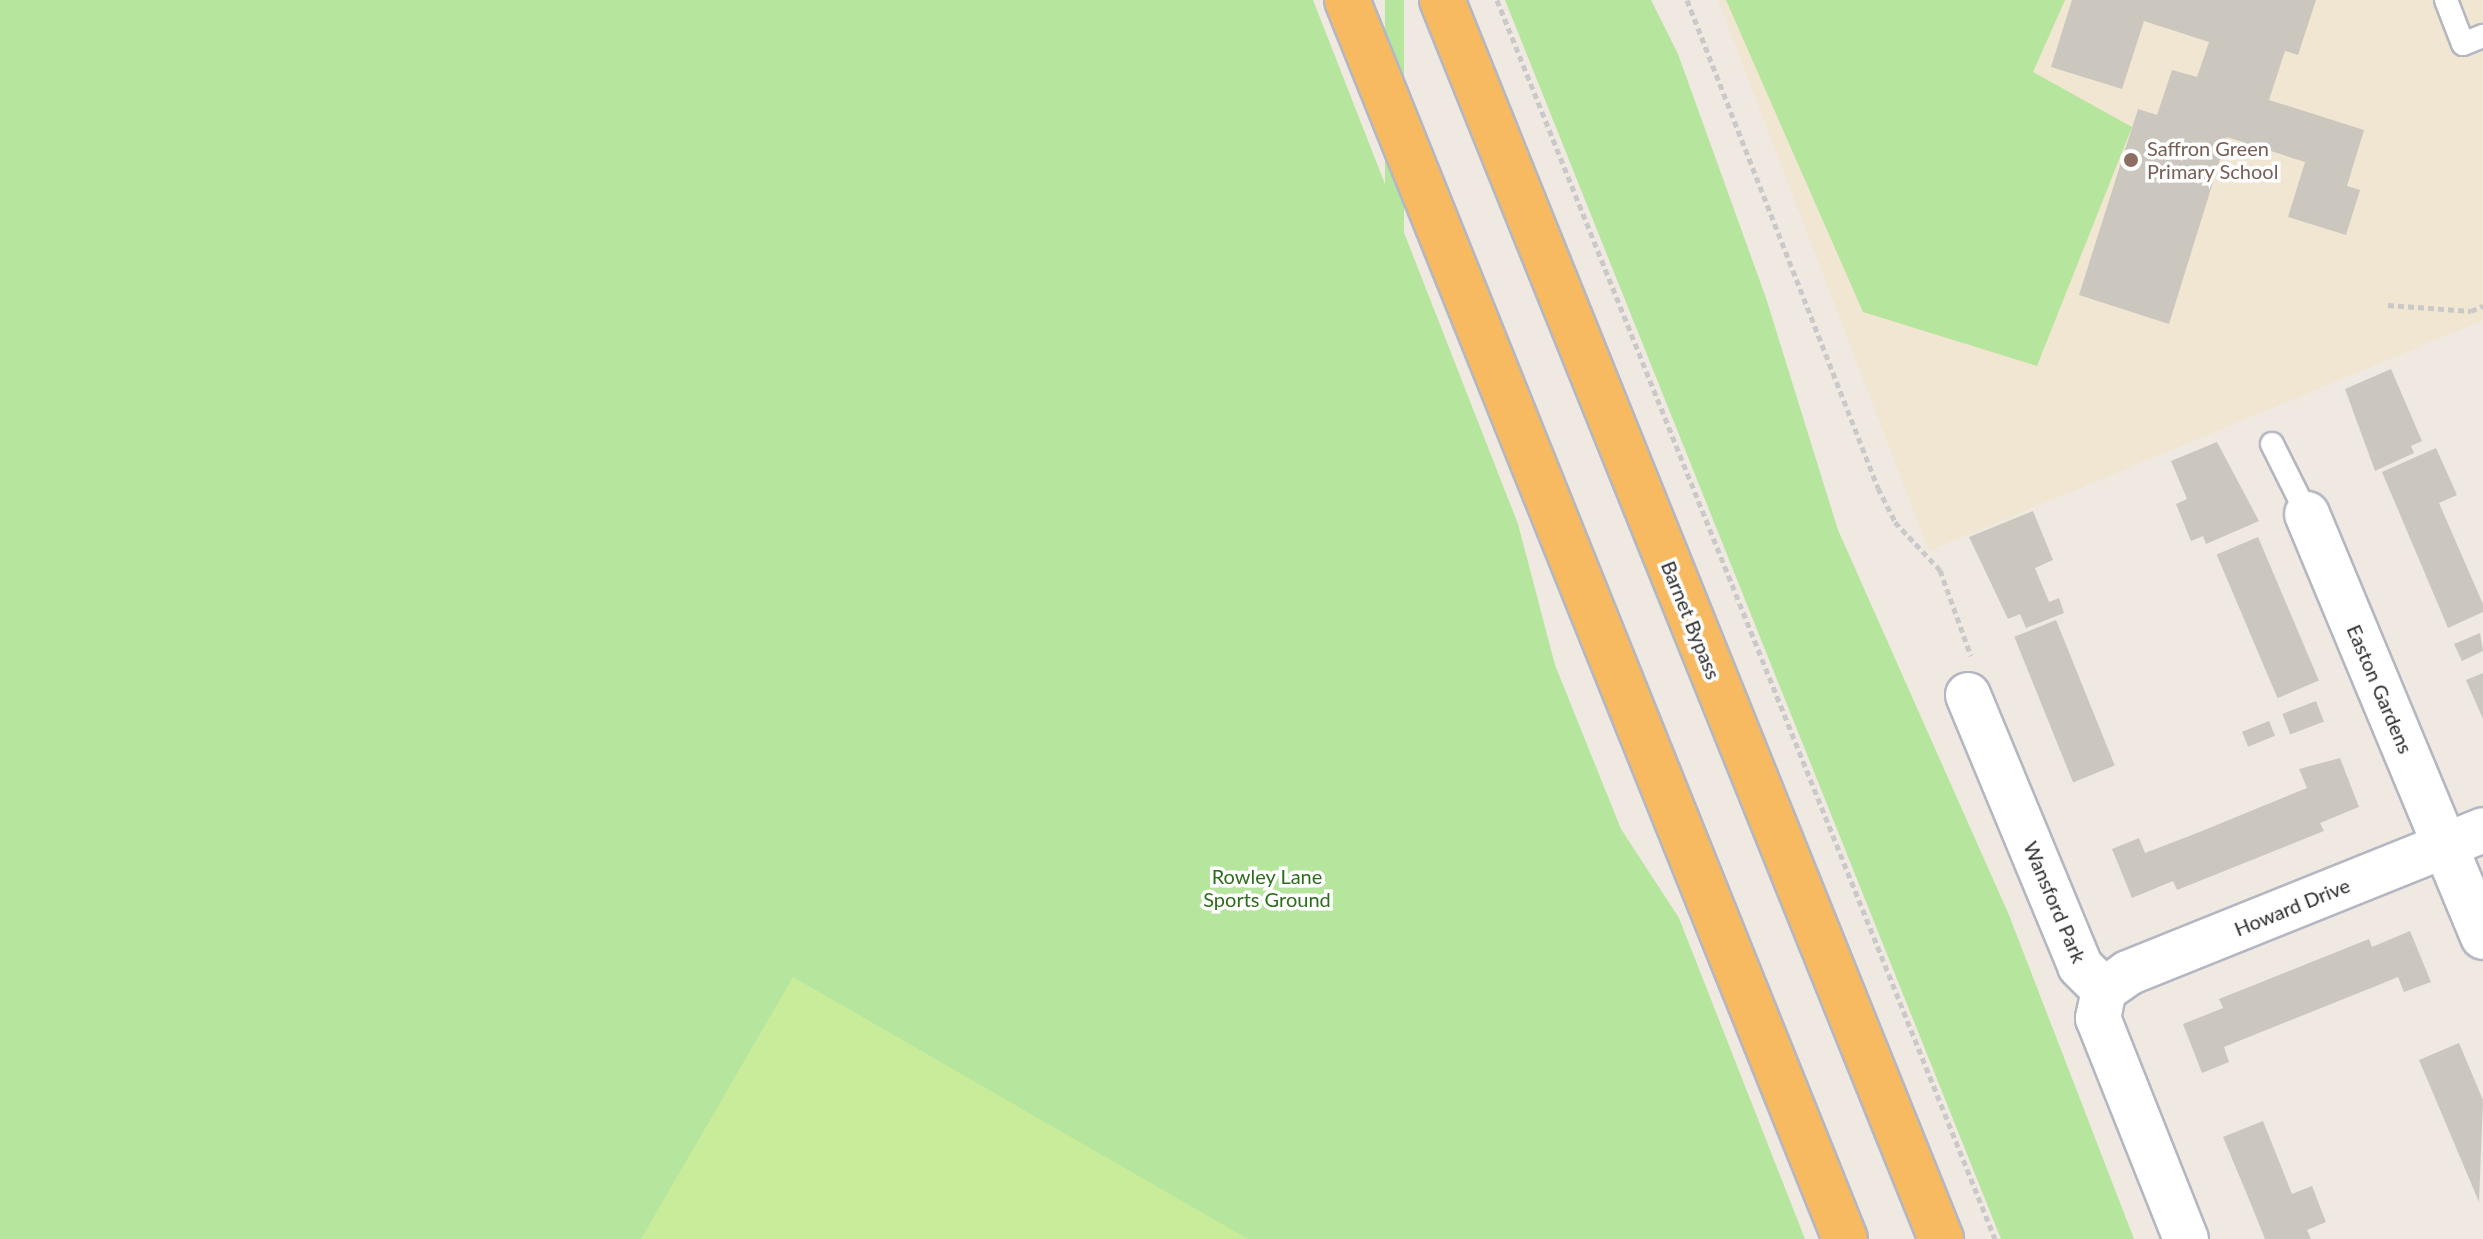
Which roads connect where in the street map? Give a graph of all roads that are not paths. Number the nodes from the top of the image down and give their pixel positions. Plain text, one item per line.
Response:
1 (1347, 0) edge
2 (1442, 0) edge
3 (2446, 0) edge
4 (2483, 36) edge
5 (2272, 444) dead end
6 (2307, 514) joint
7 (1968, 695) road end
8 (2464, 838) edge
9 (2483, 937) edge
10 (2104, 990) junction
11 (1845, 1239) edge
12 (1941, 1239) edge
13 (2186, 1239) edge

1 - 11 highway
2 - 12 highway, Barnet Bypass
3 - 4 lane
5 - 6 lane, Easton Gardens
6 - 8 street, Easton Gardens
7 - 10 street, Wansford Park
8 - 9 street, Easton Gardens
8 - 10 street, Howard Drive
10 - 13 street

